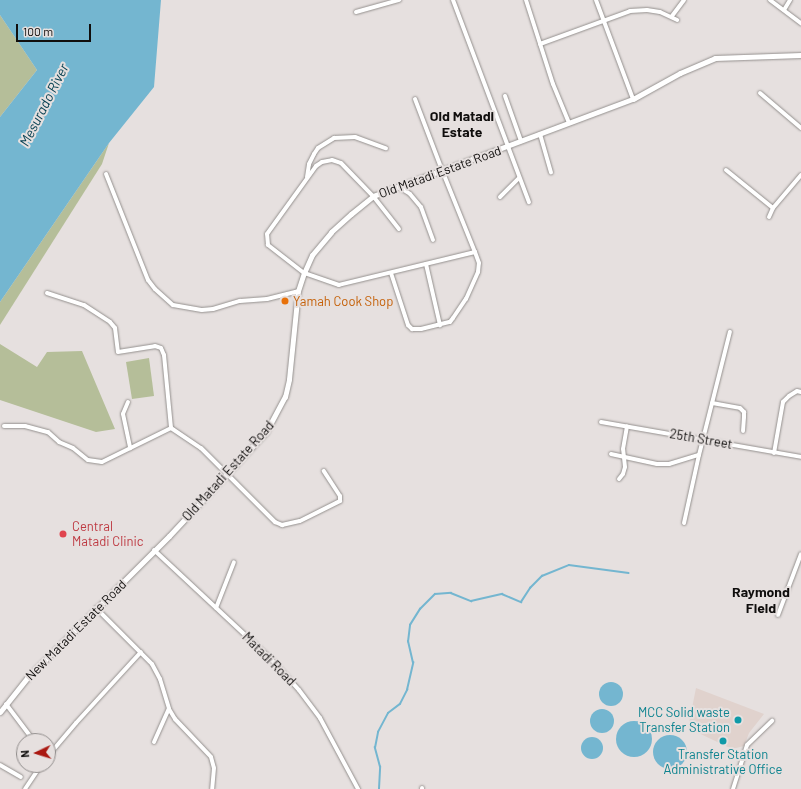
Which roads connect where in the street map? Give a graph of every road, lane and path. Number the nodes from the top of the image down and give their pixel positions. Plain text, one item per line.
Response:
1 (399, 0) edge
2 (453, 0) edge
3 (526, 0) edge
4 (596, 0) edge
5 (684, 0) edge
6 (770, 0) edge
7 (790, 0) edge
8 (784, 10) junction
9 (356, 12) dead end
10 (672, 16) junction
11 (677, 20) dead end
12 (603, 22) junction
13 (801, 23) edge
14 (540, 44) junction
15 (801, 55) edge
16 (760, 93) dead end
17 (505, 96) dead end
18 (415, 99) dead end
19 (633, 100) junction
20 (570, 123) junction
21 (801, 128) edge
22 (540, 134) junction
23 (521, 141) junction
24 (507, 147) junction
25 (386, 148) dead end
26 (442, 170) junction
27 (726, 170) dead end
28 (551, 172) dead end
29 (106, 174) dead end
30 (801, 175) edge
31 (307, 178) junction
32 (519, 178) junction
33 (399, 187) junction
34 (373, 196) junction
35 (500, 197) dead end
36 (528, 202) dead end
37 (774, 208) junction
38 (769, 217) dead end
39 (399, 229) dead end
40 (433, 240) dead end
41 (476, 252) junction
42 (426, 264) junction
43 (304, 273) junction
44 (391, 273) junction
45 (298, 291) junction
46 (47, 293) dead end
47 (440, 325) junction
48 (730, 332) dead end
49 (801, 392) edge
50 (128, 402) dead end
51 (712, 403) junction
52 (601, 422) dead end
53 (4, 426) dead end
54 (627, 426) junction
55 (171, 428) junction
56 (743, 431) dead end
57 (704, 439) junction
58 (130, 448) junction
59 (774, 453) junction
60 (611, 454) dead end
61 (699, 455) junction
62 (624, 457) junction
63 (801, 457) edge
64 (324, 471) dead end
65 (227, 474) junction
66 (619, 479) dead end
67 (684, 523) dead end
68 (154, 550) junction
69 (801, 554) edge
70 (234, 562) dead end
71 (96, 608) junction
72 (216, 608) junction
73 (778, 615) dead end
74 (141, 652) junction
75 (6, 704) junction
76 (169, 709) junction
77 (0, 711) edge
78 (772, 721) dead end
79 (28, 733) edge
80 (154, 742) dead end
81 (56, 744) edge
82 (0, 765) edge
83 (36, 773) edge
84 (21, 777) dead end
85 (25, 789) edge
86 (212, 789) edge
87 (358, 789) edge
88 (734, 789) edge

1 - 9 street
2 - 24 street
3 - 14 street
4 - 12 street
5 - 10 street
6 - 8 street
7 - 8 street
8 - 13 street
10 - 11 street
10 - 12 street
12 - 14 street
12 - 19 street
14 - 20 street
15 - 19 street, Old Matadi Estate Road
16 - 21 street
17 - 23 street
18 - 26 street
19 - 20 street, Old Matadi Estate Road
20 - 22 street, Old Matadi Estate Road
22 - 23 street, Old Matadi Estate Road
22 - 28 street
23 - 24 street, Old Matadi Estate Road
24 - 26 street, Old Matadi Estate Road
24 - 32 street
25 - 31 street
26 - 33 street, Old Matadi Estate Road
26 - 41 street
27 - 37 street
29 - 45 street
30 - 37 street
31 - 34 street
31 - 43 street
32 - 35 street
32 - 36 street
33 - 34 street, Old Matadi Estate Road
33 - 40 street
34 - 39 street
34 - 43 street, Old Matadi Estate Road
37 - 38 street
41 - 42 street
41 - 47 street
42 - 44 street
42 - 47 street
43 - 44 street
43 - 45 street, Old Matadi Estate Road
44 - 47 street
45 - 65 street, Old Matadi Estate Road
46 - 55 street
48 - 51 street
49 - 59 street
50 - 58 street
51 - 56 street
51 - 57 street
52 - 54 street, 25th Street
53 - 58 street
54 - 57 street, 25th Street
54 - 62 street
55 - 58 street
55 - 65 street
57 - 59 street, 25th Street
57 - 61 street
59 - 63 street, 25th Street
60 - 62 street
61 - 62 street
61 - 67 street
62 - 66 street
64 - 65 street
65 - 68 street, Old Matadi Estate Road
68 - 71 street, New Matadi Estate Road
68 - 72 street, Matadi Road
69 - 73 street
70 - 72 street
71 - 74 street
71 - 75 street, New Matadi Estate Road
72 - 87 street, Matadi Road
74 - 76 street
74 - 81 street
75 - 77 street, New Matadi Estate Road
75 - 79 street
76 - 80 street
76 - 86 street
78 - 88 street
82 - 84 street
83 - 85 street

